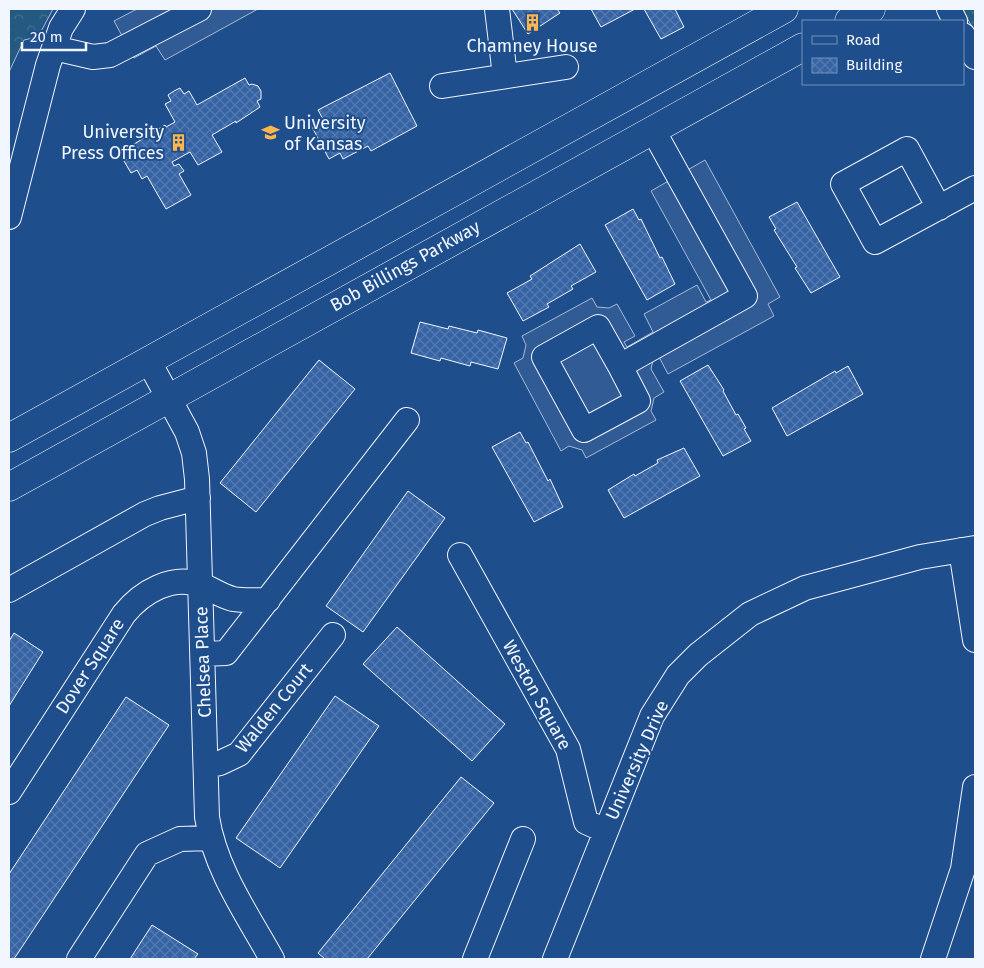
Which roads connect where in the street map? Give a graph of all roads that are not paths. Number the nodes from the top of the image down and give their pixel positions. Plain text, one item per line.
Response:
1 (72, 9) edge
2 (198, 9) edge
3 (497, 9) edge
4 (784, 9) edge
5 (871, 9) edge
6 (949, 9) edge
7 (850, 20) edge
8 (956, 20) edge
9 (54, 48) junction
10 (802, 48) edge
11 (566, 67) dead end
12 (505, 76) junction
13 (442, 86) dead end
14 (653, 130) junction
15 (975, 188) edge
16 (939, 208) dead end
17 (9, 217) edge
18 (148, 360) junction
19 (620, 366) dead end
20 (168, 397) junction
21 (407, 420) dead end
22 (9, 438) edge
23 (9, 487) edge
24 (198, 498) junction
25 (968, 549) edge
26 (460, 555) dead end
27 (200, 584) junction
28 (9, 590) edge
29 (268, 600) junction
30 (333, 635) dead end
31 (975, 640) edge
32 (203, 654) junction
33 (206, 766) junction
34 (975, 787) edge
35 (9, 792) edge
36 (606, 831) junction
37 (210, 838) junction
38 (523, 839) dead end
39 (79, 959) edge
40 (272, 959) edge
41 (475, 959) edge
42 (555, 959) edge
43 (933, 959) edge

1 - 9 street
2 - 9 street
3 - 12 street
4 - 18 main road
5 - 7 main road
6 - 8 street
9 - 17 street
10 - 14 main road, Bob Billings Parkway
11 - 12 street
12 - 13 street
14 - 19 street
14 - 20 main road, Bob Billings Parkway
15 - 16 street
18 - 20 street, Chelsea Place
18 - 22 main road
20 - 23 main road, Bob Billings Parkway
20 - 24 street, Chelsea Place
21 - 29 street
24 - 27 street, Chelsea Place
24 - 28 street
25 - 31 street
25 - 36 street, University Drive
26 - 36 street, Weston Square
27 - 29 street
27 - 32 street, Chelsea Place
27 - 35 street, Dover Square
29 - 32 street
30 - 33 street, Walden Court
32 - 33 street, Chelsea Place
33 - 37 street, Chelsea Place
34 - 43 street
36 - 42 street, University Drive
37 - 39 street
37 - 40 street, Chelsea Place
38 - 41 street

